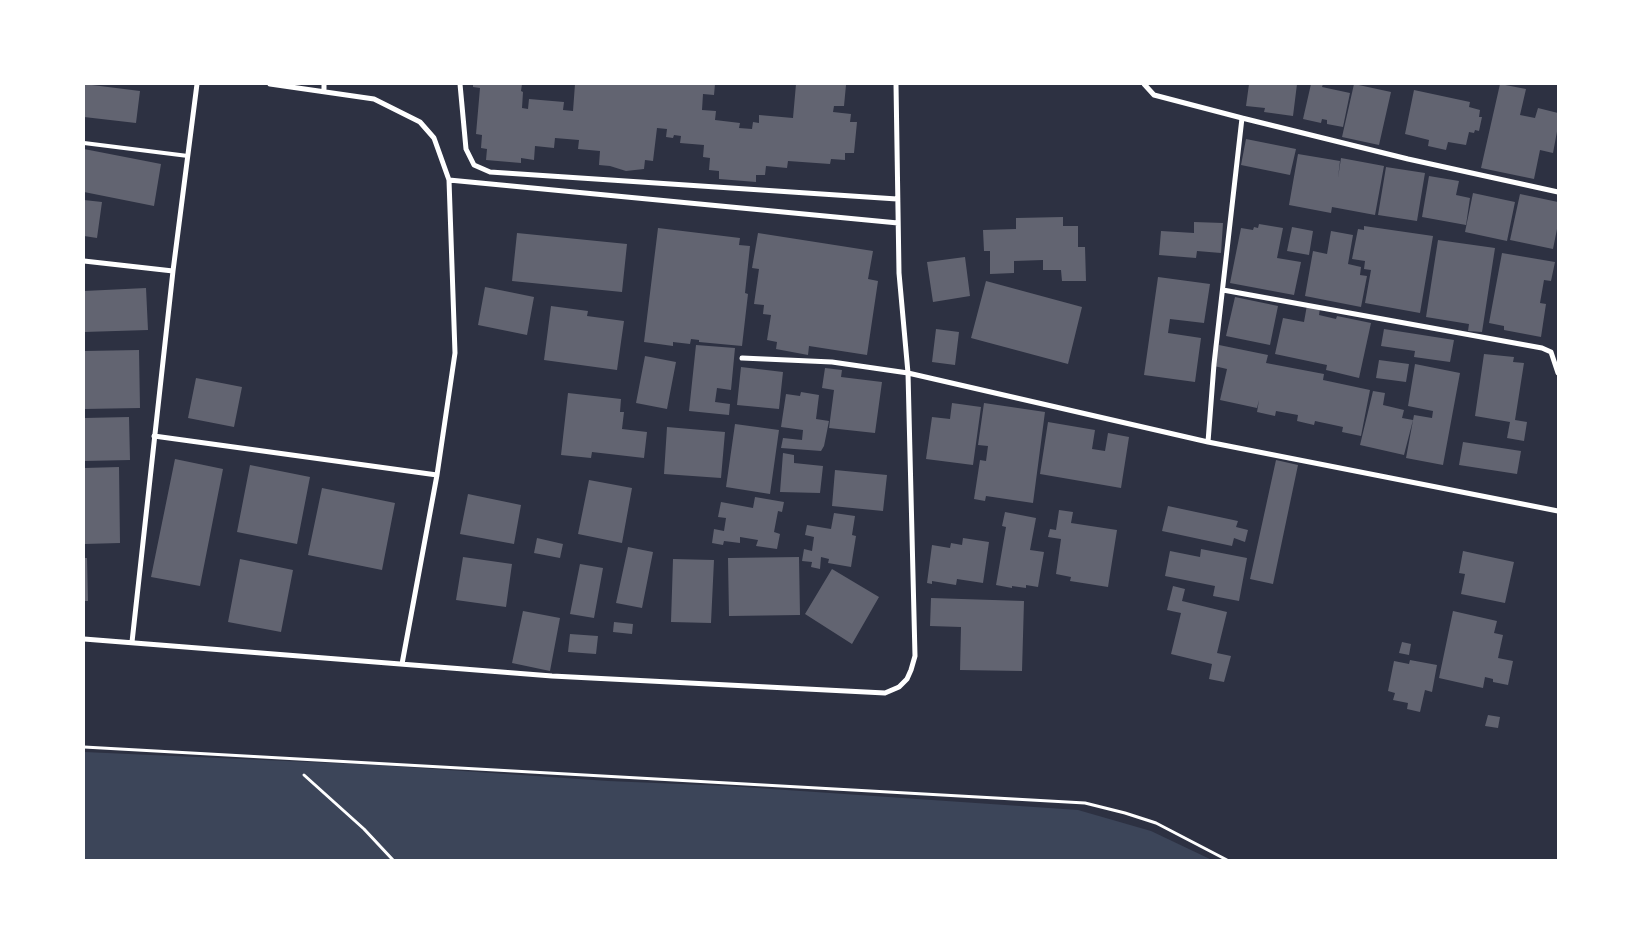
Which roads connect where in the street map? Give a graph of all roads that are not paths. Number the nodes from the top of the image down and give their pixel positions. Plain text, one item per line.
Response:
1 (197, 84) edge
2 (270, 84) edge
3 (324, 84) edge
4 (460, 84) edge
5 (896, 84) edge
6 (1144, 84) edge
7 (324, 92) junction
8 (1242, 118) junction
9 (84, 143) edge
10 (188, 156) junction
11 (449, 180) junction
12 (1558, 190) edge
13 (897, 199) junction
14 (898, 223) junction
15 (84, 261) edge
16 (173, 271) junction
17 (1222, 290) junction
18 (742, 358) dead end
19 (908, 373) junction
20 (1558, 373) edge
21 (154, 436) junction
22 (1208, 442) junction
23 (438, 475) junction
24 (1558, 511) edge
25 (84, 639) edge
26 (132, 642) junction
27 (402, 664) junction

1 - 10 street
2 - 7 street
3 - 7 street
4 - 13 street
5 - 13 street
6 - 8 street
7 - 11 street
8 - 12 street
8 - 17 street
9 - 10 lane
10 - 16 street
11 - 14 street
11 - 23 street
13 - 14 street
14 - 19 street
15 - 16 street
16 - 21 street
17 - 20 street
17 - 22 street
18 - 19 street
19 - 22 street
19 - 27 street
21 - 23 street
21 - 26 street
22 - 24 street
23 - 27 street
25 - 26 street
26 - 27 street

